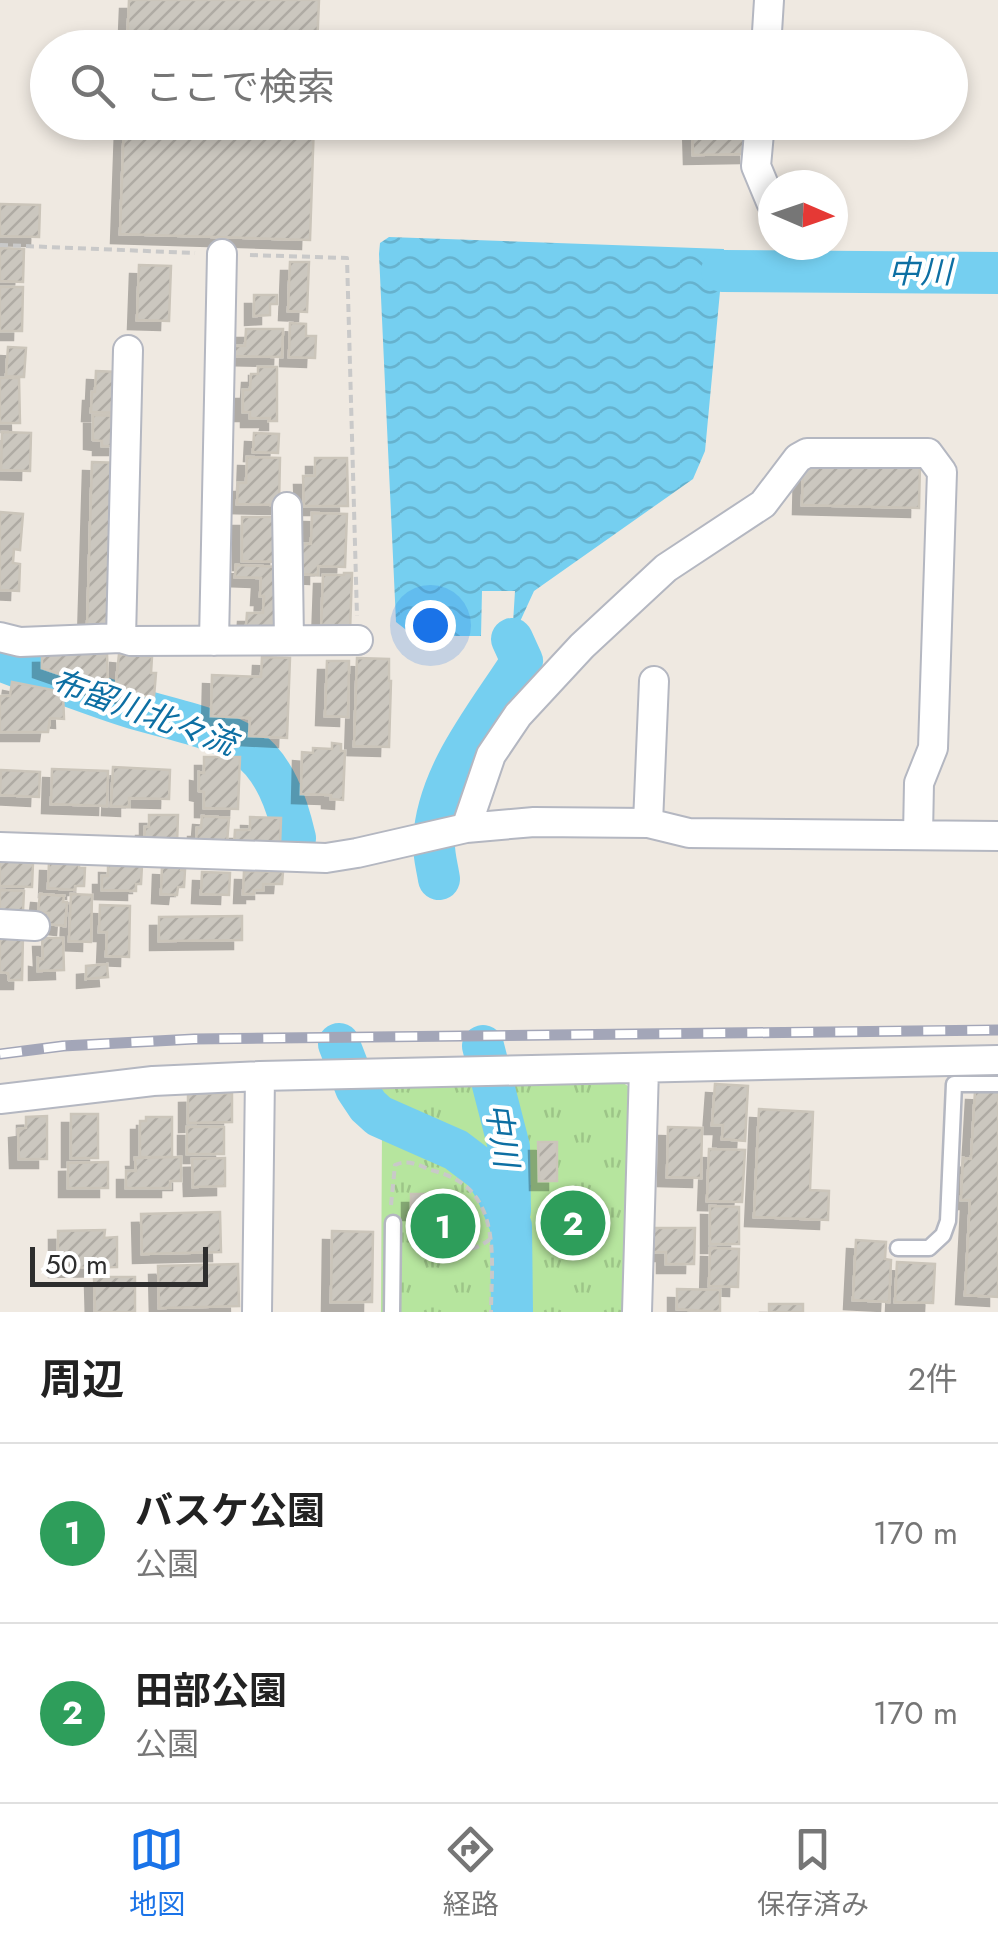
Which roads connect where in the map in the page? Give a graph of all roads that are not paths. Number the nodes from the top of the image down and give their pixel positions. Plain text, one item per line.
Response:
1 (769, 0) edge
2 (767, 30) edge
3 (758, 140) edge
4 (758, 171) edge
5 (222, 254) road end
6 (128, 350) dead end
7 (287, 507) dead end
8 (0, 637) edge
9 (121, 638) junction
10 (288, 640) junction
11 (358, 640) road end
12 (214, 641) junction
13 (654, 681) dead end
14 (648, 823) junction
15 (443, 834) junction
16 (918, 836) junction
17 (998, 836) edge
18 (0, 847) edge
19 (0, 924) edge
20 (36, 926) dead end
21 (644, 1068) junction
22 (980, 1068) edge
23 (260, 1076) junction
24 (998, 1084) edge
25 (0, 1099) edge
26 (393, 1223) road end
27 (898, 1248) dead end
28 (256, 1312) edge
29 (392, 1312) edge
30 (637, 1312) edge

1 - 2 street
3 - 4 street
5 - 12 street
6 - 9 street
7 - 10 street
8 - 9 street
9 - 12 street
10 - 11 street
10 - 12 street
13 - 14 street
14 - 15 street
14 - 16 street
15 - 16 street
15 - 18 street
16 - 17 street
19 - 20 street
21 - 22 street
21 - 23 street
21 - 30 street
22 - 24 lane
22 - 27 lane
23 - 25 street
23 - 28 street
26 - 29 lane

